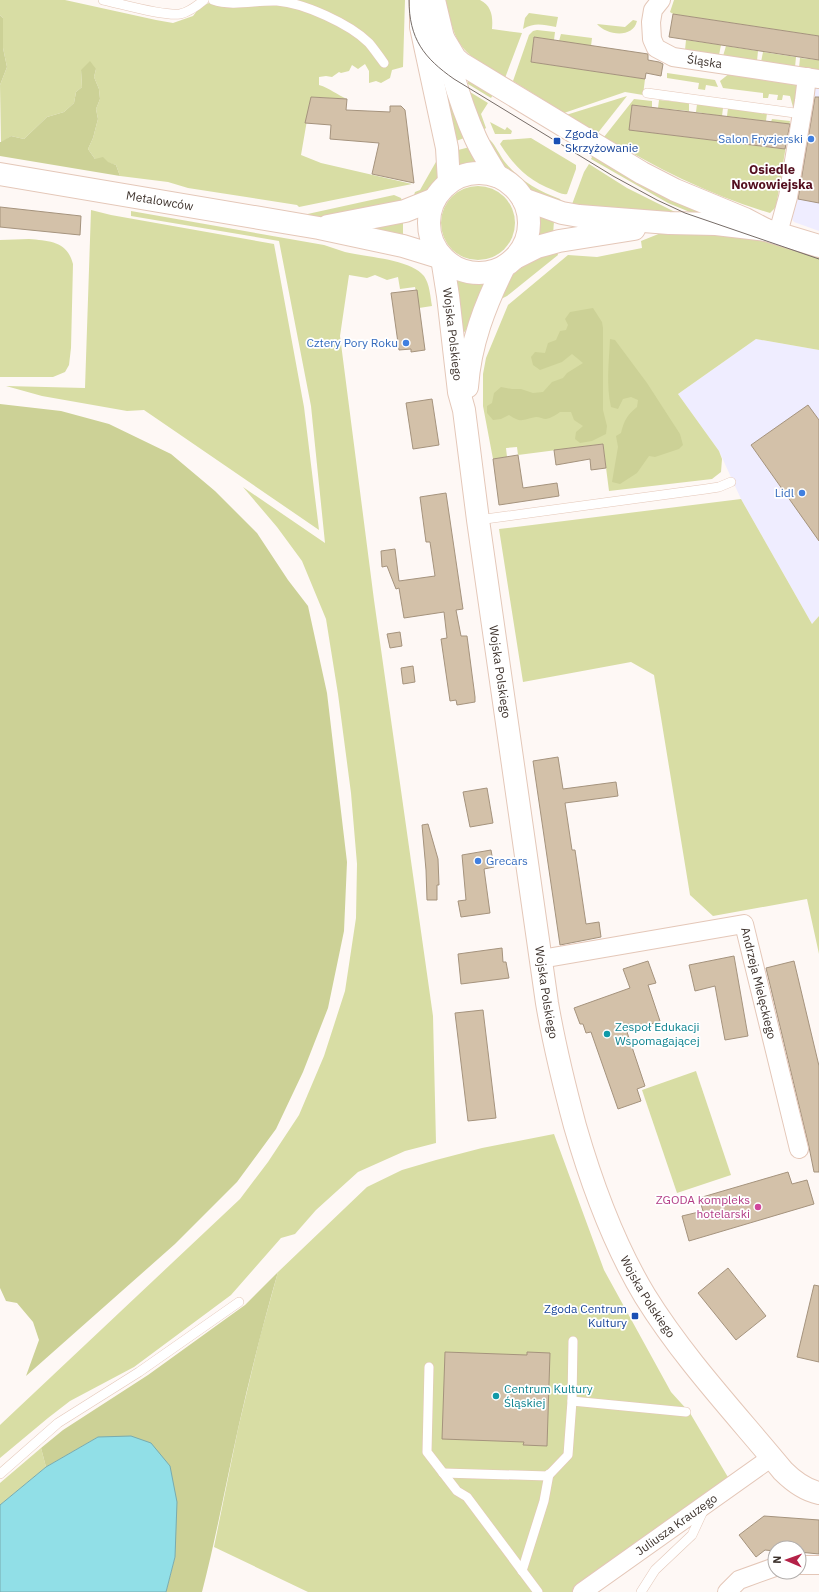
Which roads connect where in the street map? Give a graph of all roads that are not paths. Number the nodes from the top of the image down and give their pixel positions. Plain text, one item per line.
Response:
1 (103, 0) edge
2 (204, 0) edge
3 (213, 0) edge
4 (421, 0) edge
5 (434, 0) edge
6 (661, 0) edge
7 (278, 1) edge
8 (443, 38) junction
9 (384, 63) dead end
10 (813, 78) edge
11 (647, 93) dead end
12 (802, 114) junction
13 (0, 174) edge
14 (497, 176) junction
15 (449, 182) junction
16 (435, 199) junction
17 (523, 199) junction
18 (669, 223) junction
19 (319, 228) junction
20 (772, 232) junction
21 (819, 246) edge
22 (442, 258) junction
23 (510, 262) junction
24 (464, 410) junction
25 (731, 482) dead end
26 (478, 520) junction
27 (541, 959) junction
28 (799, 1149) dead end
29 (239, 1302) dead end
30 (573, 1340) dead end
31 (429, 1367) dead end
32 (572, 1401) junction
33 (686, 1412) dead end
34 (772, 1457) junction
35 (442, 1473) junction
36 (0, 1474) edge
37 (549, 1474) junction
38 (819, 1493) edge
39 (706, 1504) junction
40 (807, 1565) edge
41 (819, 1565) edge
42 (767, 1570) edge
43 (522, 1572) junction
44 (538, 1592) edge
45 (582, 1592) edge
46 (641, 1592) edge
47 (728, 1592) edge

1 - 2 lane
3 - 7 lane
4 - 15 street
5 - 8 street
6 - 10 street, Śląska
7 - 9 lane
8 - 14 street
8 - 20 street
10 - 12 street, Śląska
11 - 12 lane
12 - 20 street, Śląska
13 - 19 street, Metalowców
14 - 15 street
14 - 17 street
15 - 16 street
16 - 19 street
16 - 22 street
17 - 18 street
17 - 23 street
18 - 20 street
18 - 23 street
19 - 22 street, Metalowców
20 - 21 street
22 - 23 street
22 - 24 street, Wojska Polskiego
23 - 24 street, Wojska Polskiego
24 - 26 street, Wojska Polskiego
25 - 26 lane
26 - 27 street, Wojska Polskiego
27 - 28 street, Andrzeja Mielęckiego
27 - 34 street, Wojska Polskiego
29 - 36 lane
30 - 32 lane
31 - 35 lane
32 - 33 lane
32 - 37 lane
34 - 38 street, Wojska Polskiego
34 - 39 street, Juliusza Krauzego
35 - 37 lane
35 - 43 lane
37 - 43 lane
39 - 45 street, Juliusza Krauzego
39 - 46 lane
40 - 41 street
42 - 47 street
43 - 44 lane

